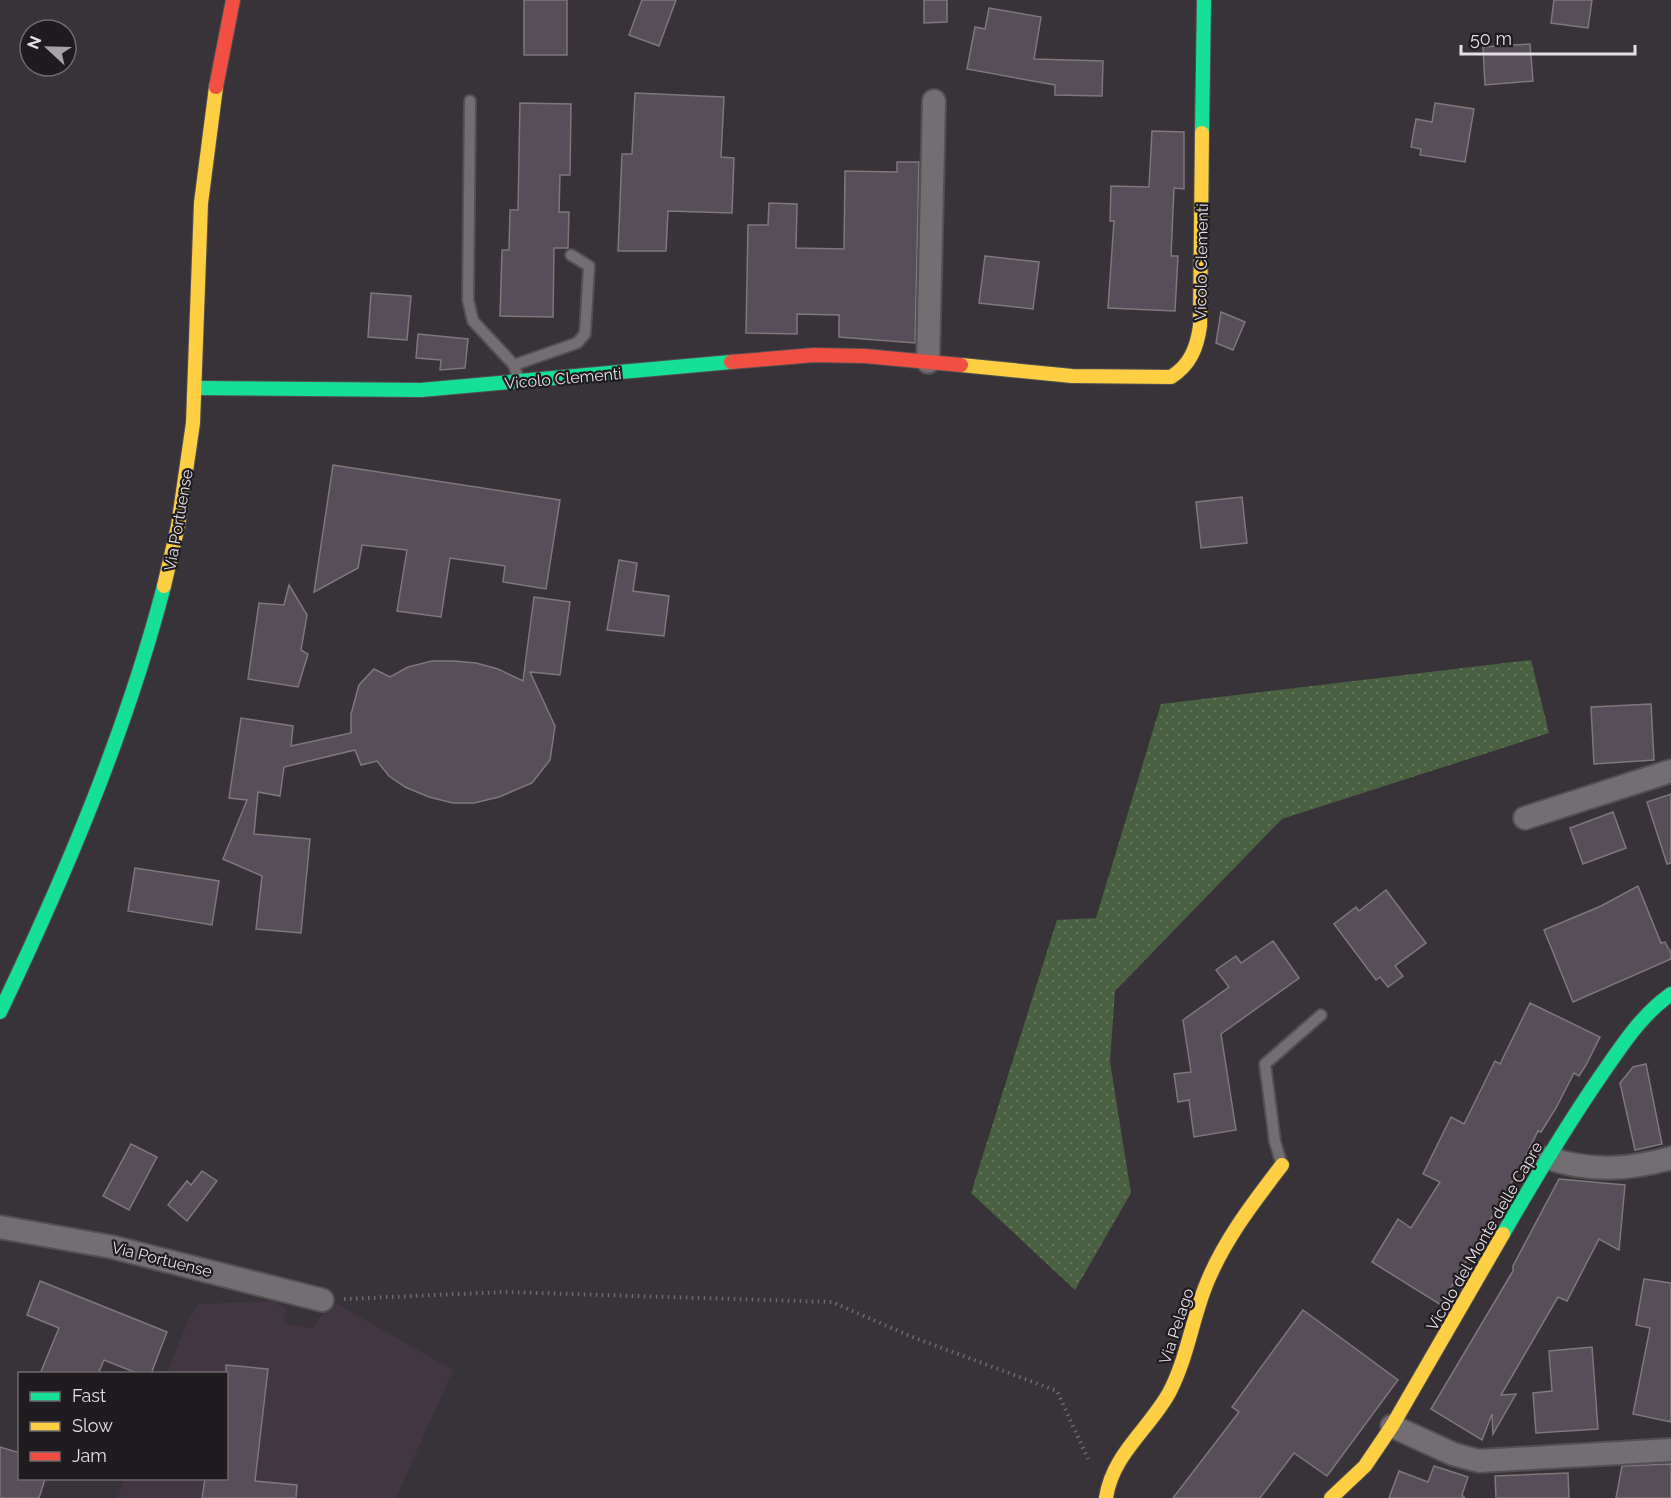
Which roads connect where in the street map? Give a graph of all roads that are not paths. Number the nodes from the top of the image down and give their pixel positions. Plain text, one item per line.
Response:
1 (233, 0) edge
2 (1204, 0) edge
3 (470, 101) dead end
4 (934, 101) dead end
5 (571, 255) dead end
6 (928, 362) junction
7 (514, 365) junction
8 (519, 382) junction
9 (196, 388) junction
10 (1671, 771) edge
11 (1525, 818) dead end
12 (1671, 994) edge
13 (0, 1012) edge
14 (1321, 1015) dead end
15 (1548, 1158) junction
16 (1671, 1158) edge
17 (1282, 1165) joint
18 (0, 1227) edge
19 (322, 1300) road end
20 (1392, 1426) junction
21 (1671, 1450) edge
22 (1106, 1498) edge
23 (1331, 1498) edge

1 - 9 street, Via Portuense
2 - 6 street, Vicolo Clementi
3 - 7 lane
4 - 6 street
5 - 7 lane
6 - 8 street, Vicolo Clementi
7 - 8 lane
8 - 9 street, Vicolo Clementi
9 - 13 street, Via Portuense
10 - 11 street
12 - 15 street, Vicolo del Monte delle Capre
14 - 17 lane
15 - 16 street
15 - 20 street, Vicolo del Monte delle Capre
17 - 22 street, Via Pelago
18 - 19 street, Via Portuense
20 - 21 street
20 - 23 street, Vicolo del Monte delle Capre

